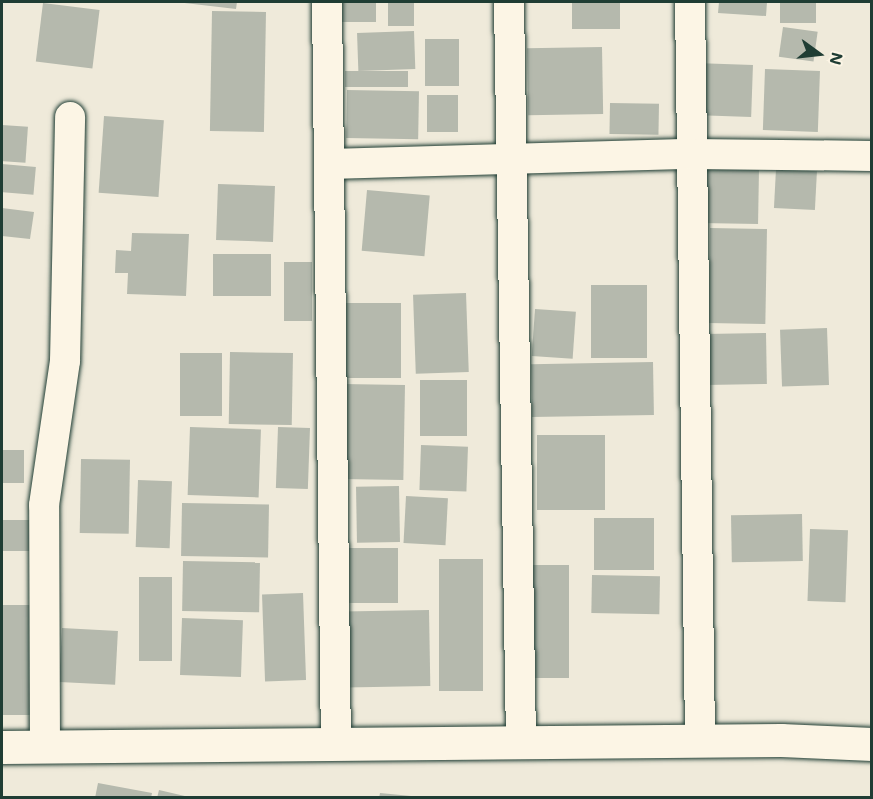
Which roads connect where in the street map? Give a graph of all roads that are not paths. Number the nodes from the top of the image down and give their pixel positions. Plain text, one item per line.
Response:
1 (327, 2) edge
2 (509, 2) edge
3 (690, 2) edge
4 (70, 117) dead end
5 (692, 154) junction
6 (872, 156) edge
7 (512, 160) junction
8 (329, 164) junction
9 (700, 741) junction
10 (521, 743) junction
11 (872, 744) edge
12 (336, 746) junction
13 (2, 747) edge
14 (45, 747) junction

1 - 8 street
2 - 7 street
3 - 5 street
4 - 14 street
5 - 6 street
5 - 7 street
5 - 9 street
7 - 8 street
7 - 10 street
8 - 12 street
9 - 10 street
9 - 11 street
10 - 12 street
12 - 14 street
13 - 14 street

